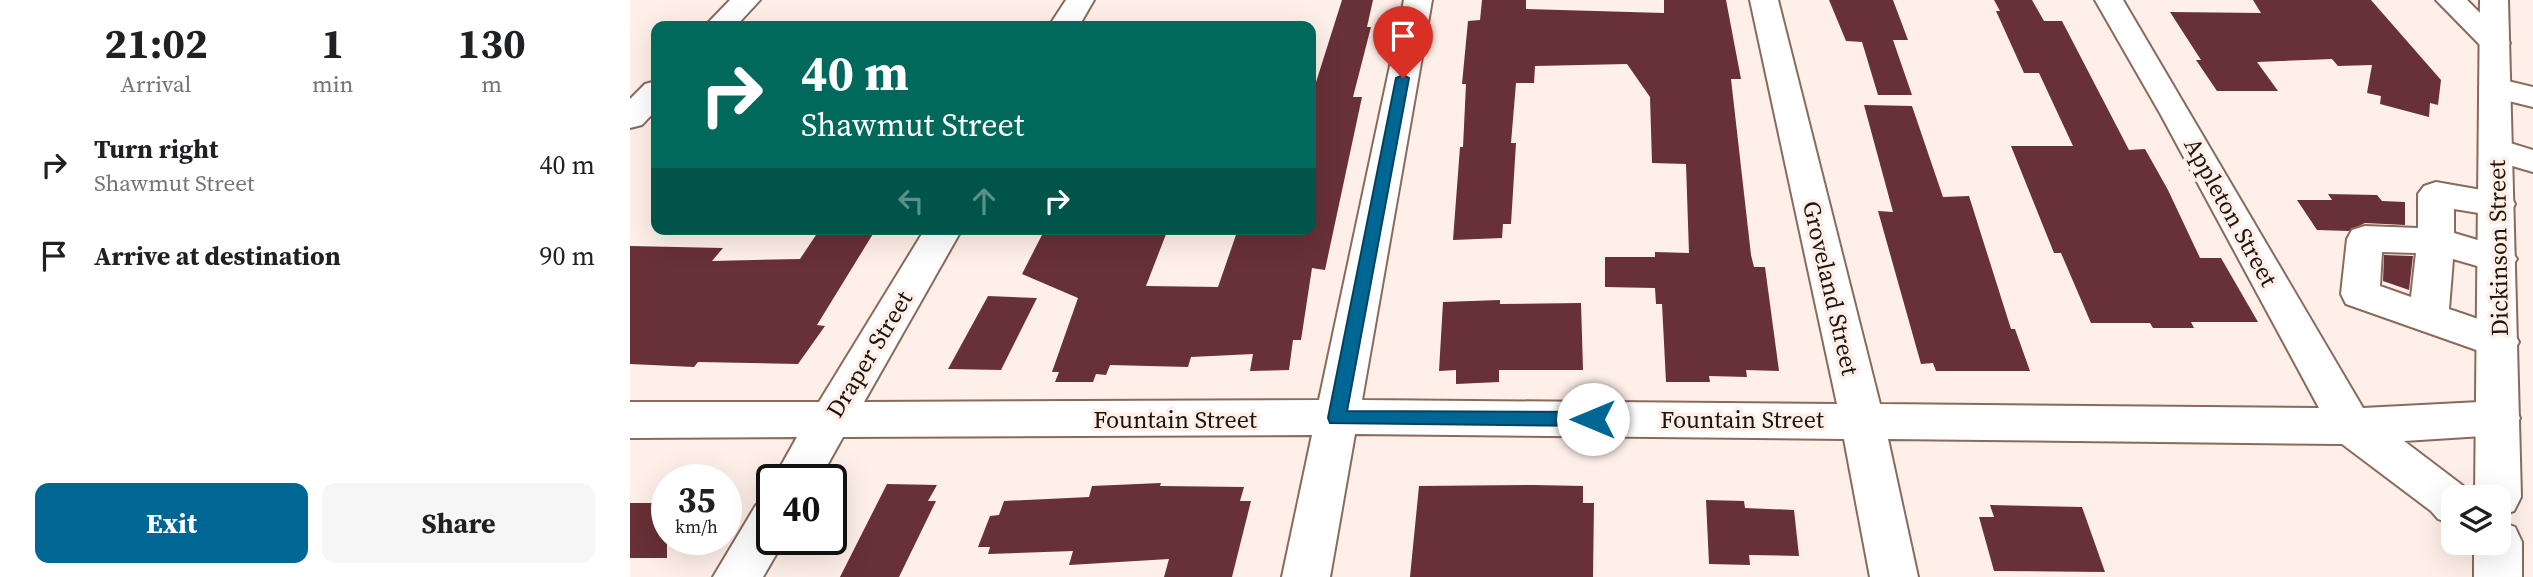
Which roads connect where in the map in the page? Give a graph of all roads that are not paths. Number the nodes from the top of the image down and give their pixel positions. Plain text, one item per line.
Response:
1 (746, 0) edge
2 (1080, 0) edge
3 (1418, 0) edge
4 (1764, 0) edge
5 (2109, 0) edge
6 (2450, 0) edge
7 (2494, 0) edge
8 (725, 21) edge
9 (1067, 21) edge
10 (2495, 43) junction
11 (2496, 88) junction
12 (651, 96) edge
13 (2533, 97) edge
14 (630, 118) edge
15 (2497, 150) junction
16 (2533, 161) edge
17 (2497, 204) junction
18 (940, 235) edge
19 (2436, 241) junction
20 (2498, 259) junction
21 (2428, 318) junction
22 (2498, 342) junction
23 (1337, 418) junction
24 (2499, 418) junction
25 (630, 420) edge
26 (1863, 420) junction
27 (830, 421) junction
28 (2351, 426) junction
29 (804, 464) edge
30 (2498, 485) edge
31 (2441, 493) edge
32 (756, 546) edge
33 (737, 577) edge
34 (1306, 577) edge
35 (1894, 577) edge

1 - 8 street
2 - 9 street
3 - 23 street
4 - 26 street, Groveland Street
5 - 28 street, Appleton Street
6 - 10 street
7 - 10 street, Dickinson Street
10 - 11 street, Dickinson Street
11 - 13 street
11 - 15 street, Dickinson Street
12 - 14 street
15 - 16 street
15 - 17 street, Dickinson Street
17 - 19 street
17 - 20 street, Dickinson Street
18 - 27 street, Draper Street
19 - 20 street
19 - 21 street
19 - 21 street
20 - 22 street, Dickinson Street
21 - 22 street
22 - 24 street, Dickinson Street
23 - 26 street, Fountain Street
23 - 27 street, Fountain Street
23 - 34 street
24 - 28 street, Fountain Street
24 - 30 street, Dickinson Street
25 - 27 street, Fountain Street
26 - 28 street, Fountain Street
26 - 35 street, Groveland Street
27 - 29 street, Draper Street
28 - 31 street
32 - 33 street

